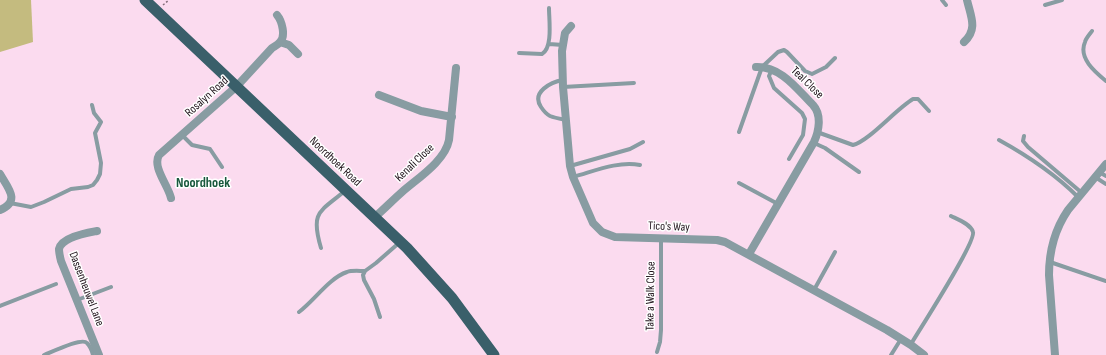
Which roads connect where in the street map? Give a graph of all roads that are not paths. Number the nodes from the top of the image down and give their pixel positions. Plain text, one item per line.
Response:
1 (145, 0) edge
2 (942, 0) edge
3 (967, 0) edge
4 (1062, 0) edge
5 (946, 5) dead end
6 (1046, 5) dead end
7 (549, 8) dead end
8 (277, 15) dead end
9 (571, 26) dead end
10 (1092, 31) dead end
11 (280, 42) junction
12 (964, 42) dead end
13 (549, 44) junction
14 (563, 45) junction
15 (519, 52) dead end
16 (298, 54) dead end
17 (835, 58) dead end
18 (759, 67) junction
19 (456, 68) dead end
20 (772, 69) junction
21 (1106, 81) edge
22 (634, 83) dead end
23 (563, 84) junction
24 (237, 86) junction
25 (379, 95) dead end
26 (92, 105) dead end
27 (929, 111) dead end
28 (452, 117) junction
29 (566, 120) junction
30 (739, 132) dead end
31 (817, 132) junction
32 (182, 134) junction
33 (1024, 136) dead end
34 (999, 140) dead end
35 (644, 142) dead end
36 (814, 142) junction
37 (789, 159) dead end
38 (640, 165) dead end
39 (570, 166) junction
40 (222, 167) dead end
41 (1103, 170) edge
42 (859, 172) dead end
43 (0, 174) edge
44 (573, 177) junction
45 (739, 183) dead end
46 (1106, 184) edge
47 (346, 190) junction
48 (1080, 195) junction
49 (171, 198) dead end
50 (10, 203) junction
51 (778, 204) junction
52 (0, 210) edge
53 (951, 216) dead end
54 (375, 217) junction
55 (97, 231) dead end
56 (662, 239) junction
57 (400, 242) junction
58 (321, 248) dead end
59 (835, 252) dead end
60 (749, 254) junction
61 (1049, 262) junction
62 (365, 271) junction
63 (1106, 281) edge
64 (56, 284) dead end
65 (111, 287) dead end
66 (814, 290) junction
67 (77, 300) junction
68 (0, 306) edge
69 (299, 312) dead end
70 (380, 317) dead end
71 (901, 339) junction
72 (911, 345) junction
73 (657, 352) dead end
74 (44, 355) edge
75 (93, 355) edge
76 (99, 355) edge
77 (494, 355) edge
78 (891, 355) edge
79 (924, 355) edge
80 (1055, 355) edge

1 - 24 main road, Noordhoek Road
2 - 5 lane
3 - 12 street
4 - 6 lane
7 - 13 lane
8 - 11 street
9 - 14 street, Tico's Way
10 - 21 lane
11 - 16 street
11 - 24 street, Rosalyn Road
13 - 14 lane
13 - 15 lane
14 - 23 street, Tico's Way
17 - 18 lane, Teal Close
18 - 20 street, Teal Close
18 - 30 lane
19 - 28 street, Kenali Close
20 - 31 street, Teal Close
20 - 37 lane
22 - 23 lane
23 - 29 street, Tico's Way
23 - 29 lane
24 - 32 street, Rosalyn Road
24 - 47 main road, Noordhoek Road
25 - 28 street
26 - 50 lane
27 - 31 lane
28 - 54 street, Kenali Close
29 - 39 street, Tico's Way
31 - 36 street, Teal Close
32 - 40 lane
32 - 49 street, Rosalyn Road
33 - 48 lane
34 - 48 lane
35 - 39 lane
36 - 42 lane
36 - 51 street, Teal Close
38 - 44 lane
39 - 44 street, Tico's Way
41 - 46 lane
41 - 48 street
43 - 50 street
44 - 56 street, Tico's Way
45 - 51 lane
47 - 54 main road, Noordhoek Road
47 - 58 lane
48 - 61 street
50 - 52 street
51 - 60 street, Teal Close
53 - 72 lane
54 - 57 main road, Noordhoek Road
55 - 67 street, Dassenheuwel Lane
56 - 60 street, Tico's Way
56 - 73 lane, Take a Walk Close
57 - 62 lane
57 - 77 main road, Noordhoek Road
59 - 66 lane
60 - 66 street, Tico's Way
61 - 63 lane
61 - 80 street
62 - 69 lane
62 - 70 lane
64 - 68 lane
65 - 67 lane
66 - 71 street, Tico's Way
67 - 76 street, Dassenheuwel Lane
71 - 72 street, Tico's Way
71 - 78 lane
72 - 79 street, Tico's Way
74 - 75 lane

